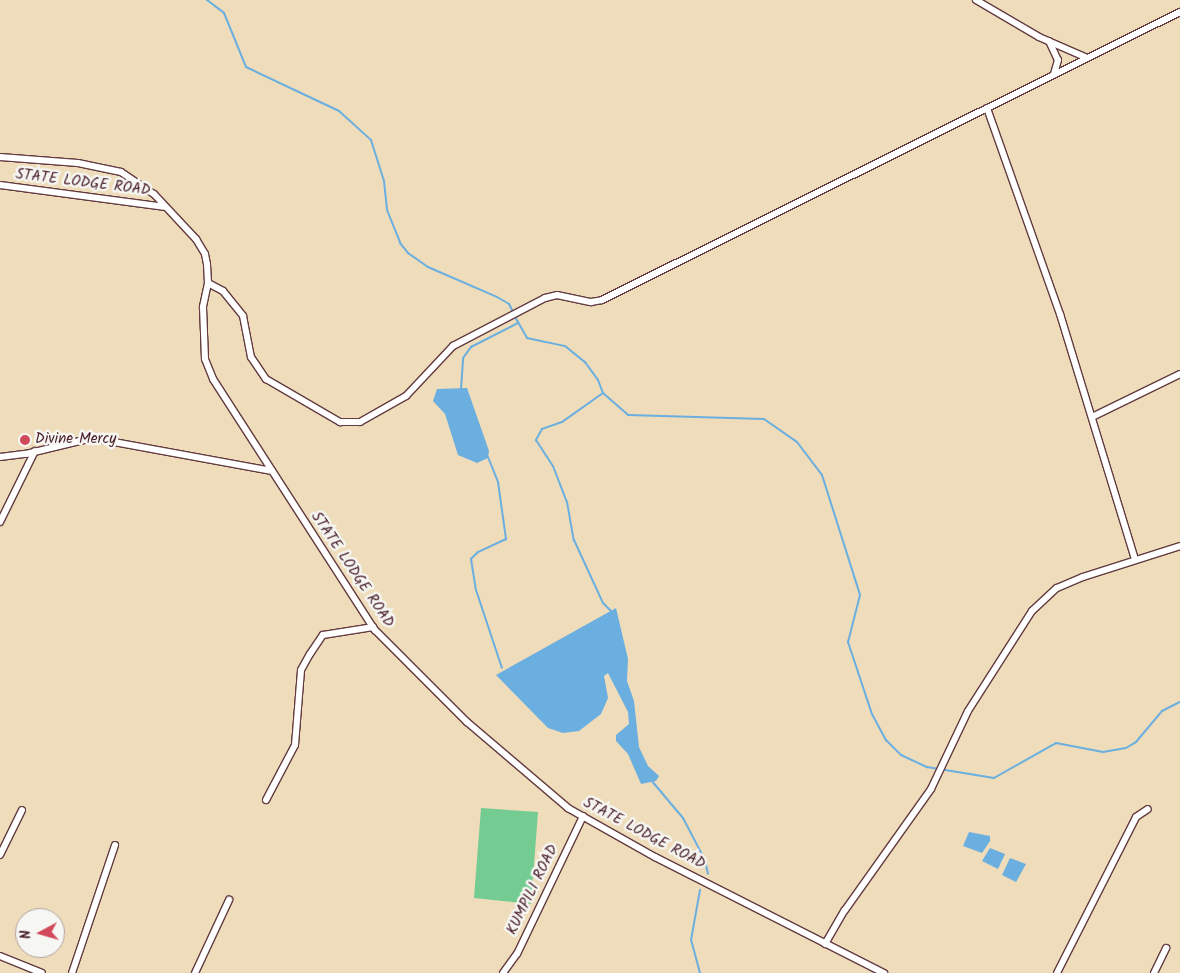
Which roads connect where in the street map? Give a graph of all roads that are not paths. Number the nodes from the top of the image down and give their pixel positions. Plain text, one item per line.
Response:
1 (976, 0) edge
2 (1180, 12) edge
3 (1048, 40) junction
4 (1088, 58) junction
5 (1054, 74) junction
6 (987, 108) junction
7 (0, 157) edge
8 (0, 185) edge
9 (164, 207) junction
10 (208, 283) junction
11 (1180, 374) edge
12 (1092, 418) junction
13 (35, 452) junction
14 (0, 457) edge
15 (272, 472) junction
16 (0, 522) edge
17 (1180, 546) edge
18 (1136, 559) junction
19 (373, 627) junction
20 (266, 800) dead end
21 (1148, 809) dead end
22 (22, 810) dead end
23 (583, 816) junction
24 (115, 845) dead end
25 (0, 855) edge
26 (229, 900) dead end
27 (825, 944) junction
28 (1166, 948) dead end
29 (0, 956) edge
30 (42, 973) edge
31 (72, 973) edge
32 (195, 973) edge
33 (503, 973) edge
34 (884, 973) edge
35 (1057, 973) edge
36 (1154, 973) edge

1 - 3 street
2 - 4 street
3 - 4 street
3 - 5 street
4 - 5 street
5 - 6 street
6 - 10 street
6 - 12 street
7 - 9 street
8 - 9 street, STATE LODGE ROAD
9 - 10 street, STATE LODGE ROAD
10 - 15 street, STATE LODGE ROAD
11 - 12 street
12 - 18 street
13 - 14 street
13 - 15 street
13 - 16 street
15 - 19 street, STATE LODGE ROAD
17 - 18 street
18 - 27 street
19 - 20 street
19 - 23 street, STATE LODGE ROAD
21 - 35 street
22 - 25 street
23 - 27 street, STATE LODGE ROAD
23 - 33 street, KUMPILI ROAD
24 - 31 street
26 - 32 street
27 - 34 street, STATE LODGE ROAD
28 - 36 street
29 - 30 street

